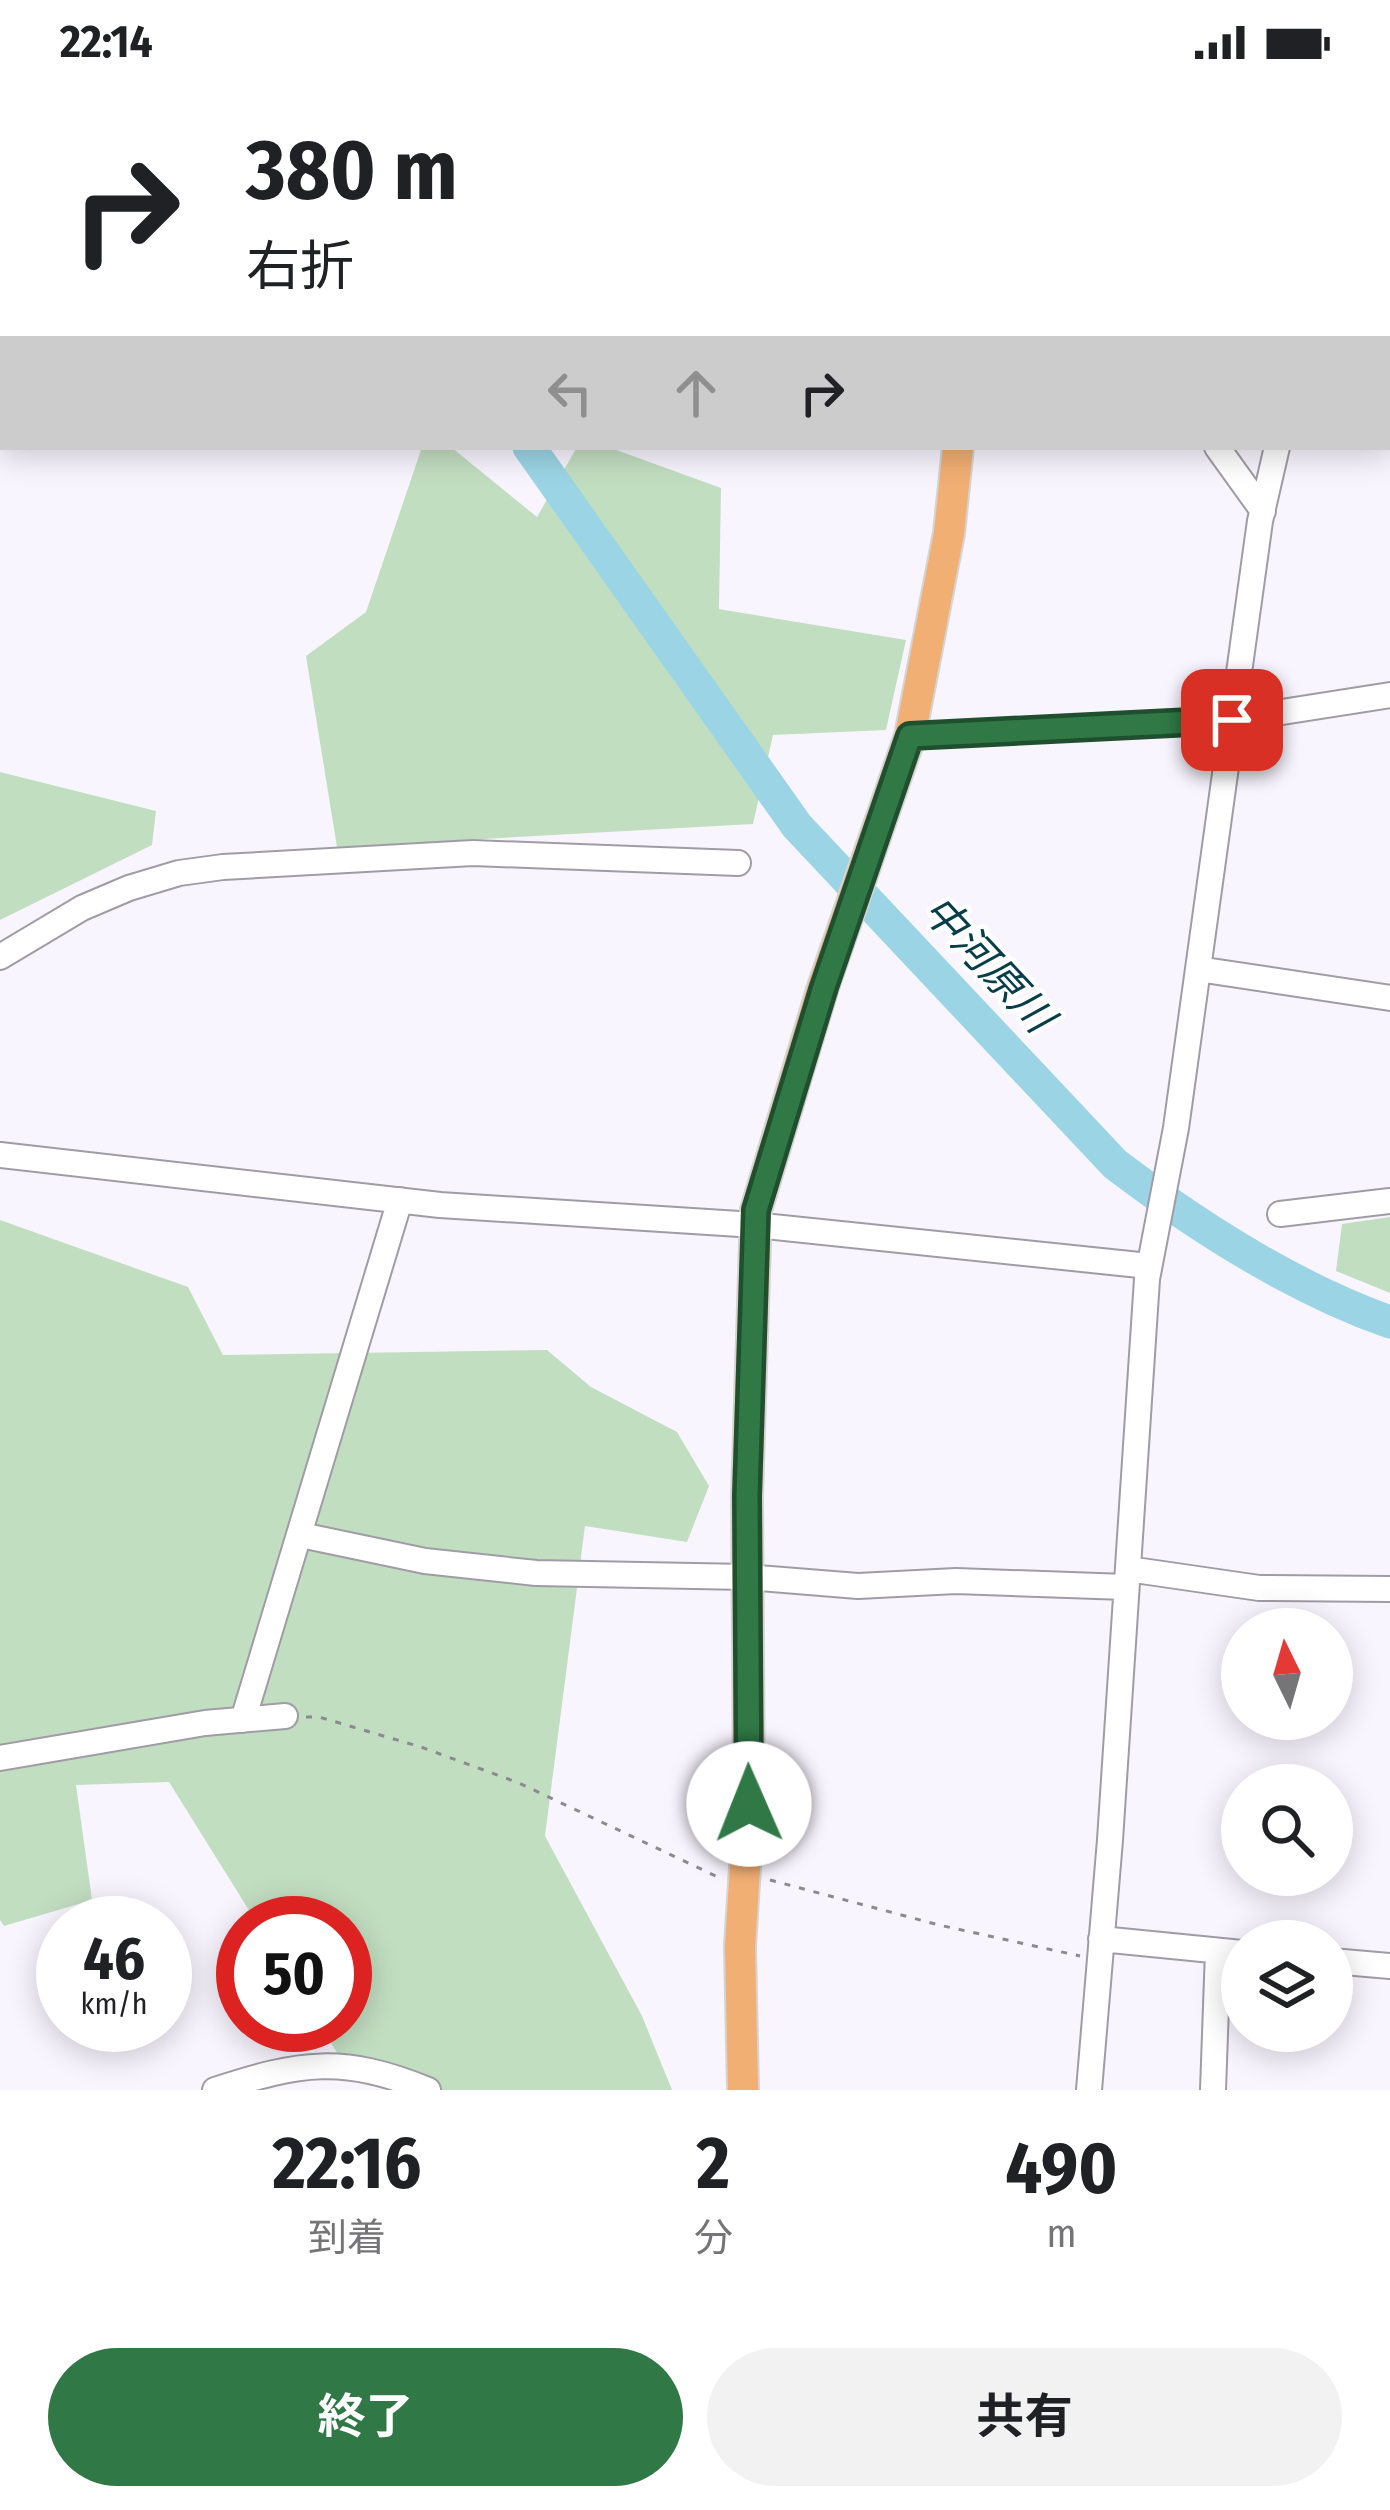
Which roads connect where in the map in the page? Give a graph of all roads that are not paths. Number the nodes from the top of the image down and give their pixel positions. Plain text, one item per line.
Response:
1 (958, 450) edge
2 (1219, 450) edge
3 (1275, 450) edge
4 (1263, 511) junction
5 (1390, 694) edge
6 (1232, 720) junction
7 (910, 736) junction
8 (738, 863) dead end
9 (0, 957) edge
10 (1198, 969) junction
11 (1390, 998) edge
12 (0, 1155) edge
13 (400, 1200) junction
14 (1390, 1201) edge
15 (1280, 1214) dead end
16 (755, 1225) junction
17 (1152, 1253) junction
18 (301, 1535) junction
19 (747, 1577) junction
20 (1127, 1578) junction
21 (1390, 1589) edge
22 (285, 1716) road end
23 (243, 1720) junction
24 (0, 1758) edge
25 (1100, 1950) junction
26 (1221, 1952) edge
27 (1353, 1963) edge
28 (1390, 1966) edge
29 (1221, 2025) edge
30 (215, 2090) edge
31 (428, 2090) edge
32 (743, 2090) edge
33 (1089, 2090) edge
34 (1213, 2090) edge

1 - 7 main road
2 - 4 street
3 - 4 street
4 - 6 street
5 - 6 street
6 - 7 street
6 - 10 street
7 - 16 main road
8 - 9 street
10 - 11 street
10 - 17 street
12 - 13 street
13 - 16 street
13 - 18 street
14 - 15 street
16 - 17 street
16 - 19 main road
17 - 20 street
18 - 19 street
18 - 23 street
19 - 20 street
19 - 32 main road
20 - 21 street
20 - 25 street
22 - 23 street
23 - 24 street
25 - 26 street
25 - 33 street
27 - 28 street
29 - 34 street
30 - 31 street

